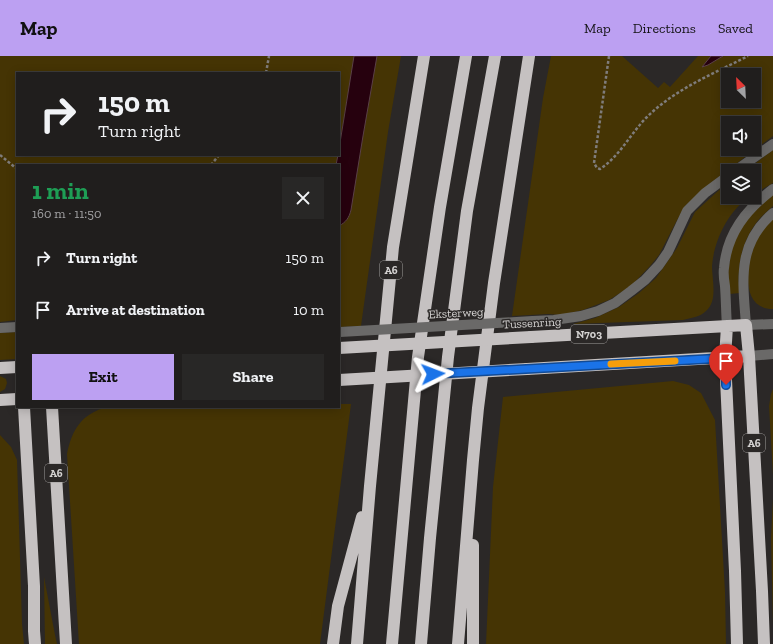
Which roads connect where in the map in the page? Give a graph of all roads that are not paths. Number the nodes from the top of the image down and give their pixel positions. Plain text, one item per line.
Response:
1 (424, 56) edge
2 (466, 56) edge
3 (495, 56) edge
4 (529, 56) edge
5 (773, 144) edge
6 (745, 164) edge
7 (721, 181) edge
8 (773, 189) edge
9 (773, 213) edge
10 (773, 324) edge
11 (727, 326) junction
12 (746, 326) junction
13 (16, 327) edge
14 (0, 328) edge
15 (340, 332) edge
16 (340, 348) edge
17 (773, 354) edge
18 (749, 356) junction
19 (725, 358) junction
20 (16, 367) edge
21 (0, 368) edge
22 (340, 380) edge
23 (16, 399) edge
24 (0, 400) edge
25 (24, 408) edge
26 (52, 408) edge
27 (472, 460) junction
28 (370, 486) junction
29 (35, 644) edge
30 (66, 644) edge
31 (333, 644) edge
32 (358, 644) edge
33 (392, 644) edge
34 (421, 644) edge
35 (458, 644) edge
36 (473, 644) edge
37 (737, 644) edge
38 (764, 644) edge

1 - 28 highway, A6
2 - 33 highway
3 - 34 highway
4 - 27 highway
5 - 6 street
7 - 15 street, Eksterweg, bridge
8 - 11 street
9 - 12 street
10 - 12 street
11 - 12 highway, Tussenring / N703
11 - 16 highway, Tussenring / N703, bridge
11 - 19 highway
12 - 18 highway
13 - 14 street
17 - 18 street
18 - 19 highway
18 - 38 highway, A6
19 - 22 highway, bridge
19 - 37 highway, A6
20 - 21 highway
23 - 24 highway
25 - 29 highway, A6
26 - 30 highway, A6
27 - 35 highway
27 - 36 highway
28 - 31 highway, A6
28 - 32 highway, A6

